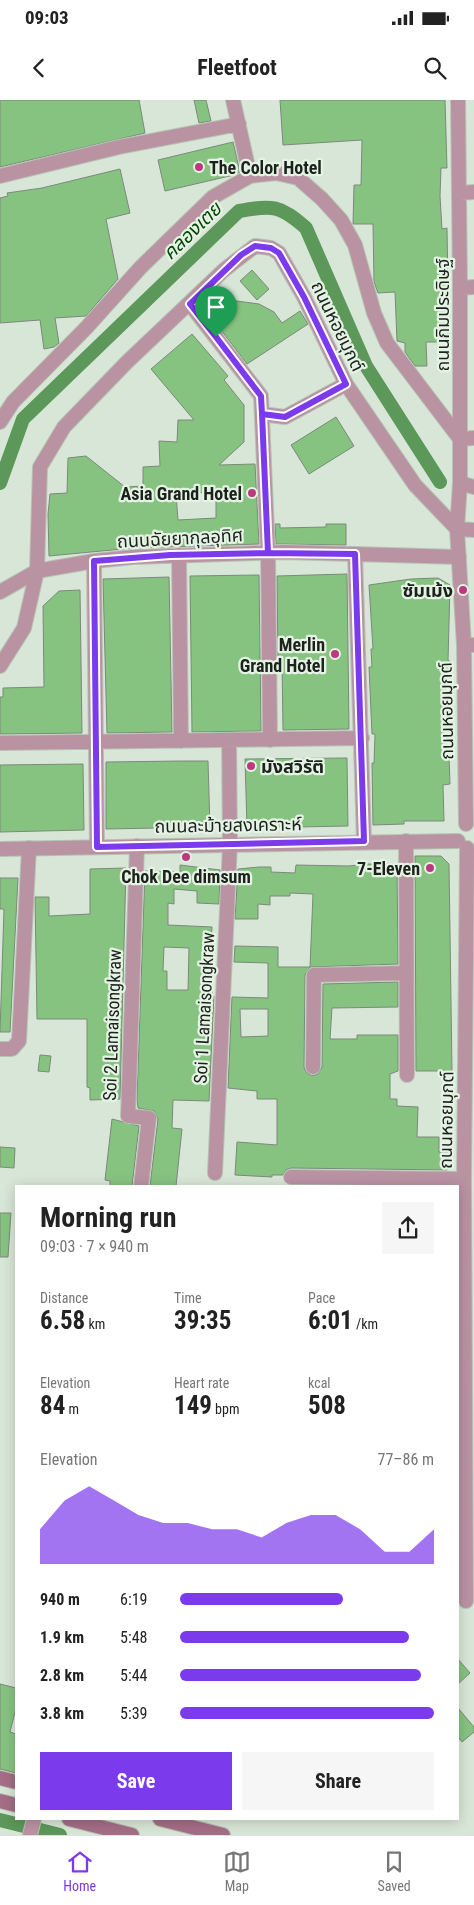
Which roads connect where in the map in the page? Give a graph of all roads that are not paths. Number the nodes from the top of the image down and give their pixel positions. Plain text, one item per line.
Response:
1 (233, 100) edge
2 (458, 100) edge
3 (238, 124) junction
4 (0, 176) edge
5 (250, 176) junction
6 (467, 193) edge
7 (467, 288) edge
8 (190, 304) junction
9 (346, 384) junction
10 (262, 414) junction
11 (0, 422) edge
12 (467, 438) edge
13 (460, 485) junction
14 (474, 487) edge
15 (458, 523) junction
16 (474, 530) edge
17 (268, 553) junction
18 (355, 554) junction
19 (179, 555) junction
20 (459, 557) junction
21 (94, 561) junction
22 (31, 574) junction
23 (0, 592) edge
24 (469, 645) edge
25 (0, 666) edge
26 (362, 738) junction
27 (229, 740) junction
28 (270, 740) junction
29 (181, 741) junction
30 (94, 742) junction
31 (0, 743) edge
32 (470, 824) edge
33 (364, 841) junction
34 (406, 841) junction
35 (230, 844) junction
36 (466, 845) edge
37 (137, 846) junction
38 (97, 847) junction
39 (30, 848) junction
40 (0, 849) edge
41 (406, 973) junction
42 (0, 1049) edge
43 (313, 1067) dead end
44 (407, 1075) dead end
45 (215, 1173) dead end
46 (291, 1177) dead end
47 (464, 1178) junction
48 (141, 1185) edge
49 (470, 1314) edge
50 (462, 1452) edge
51 (471, 1483) edge
52 (470, 1552) edge
53 (466, 1602) dead end
54 (0, 1778) edge
55 (15, 1782) edge
56 (0, 1801) edge
57 (15, 1805) edge
58 (73, 1820) edge
59 (164, 1820) edge
60 (132, 1835) edge
61 (223, 1835) edge

1 - 3 street
2 - 6 street, ถนนกิมประดิษฐ์
3 - 4 street
3 - 5 street
5 - 11 street
5 - 12 street
6 - 7 street, ถนนกิมประดิษฐ์
7 - 12 street, ถนนกิมประดิษฐ์
8 - 9 street, ถนนหอยมุกต์
8 - 10 street
8 - 22 street, ถนนหอยมุกต์
9 - 10 street
9 - 15 street, ถนนหอยมุกต์
10 - 17 street
12 - 13 street, ถนนกิมประดิษฐ์
13 - 14 street
13 - 15 street, ถนนกิมประดิษฐ์
15 - 16 street
15 - 20 street, ถนนหอยมุกต์
17 - 18 street, ถนนฉัยยากุลอุทิศ
17 - 19 street, ถนนฉัยยากุลอุทิศ
17 - 28 street
18 - 20 street, ถนนฉัยยากุลอุทิศ
18 - 26 street
19 - 21 street, ถนนฉัยยากุลอุทิศ
19 - 29 street
20 - 24 street, ถนนหอยมุกต์
21 - 22 street, ถนนฉัยยากุลอุทิศ
21 - 30 street
22 - 23 street, ถนนฉัยยากุลอุทิศ
22 - 25 street
24 - 32 street, ถนนหอยมุกต์
26 - 28 street
26 - 33 street
27 - 28 street
27 - 29 street
27 - 35 street, Soi 1 Lamaisongkraw
29 - 30 street
30 - 31 street
30 - 38 street
32 - 36 street
33 - 34 street, ถนนละม้ายสงเคราะห์
33 - 35 street, ถนนละม้ายสงเคราะห์
34 - 36 street, ถนนละม้ายสงเคราะห์
34 - 41 street
35 - 37 street, ถนนละม้ายสงเคราะห์
35 - 45 street, Soi 1 Lamaisongkraw
36 - 47 street, ถนนหอยมุกต์
37 - 38 street, ถนนละม้ายสงเคราะห์
37 - 48 street, Soi 2 Lamaisongkraw
38 - 39 street, ถนนละม้ายสงเคราะห์
39 - 40 street, ถนนละม้ายสงเคราะห์
39 - 42 street
41 - 43 street
41 - 44 street
46 - 47 street
47 - 49 street, ถนนหอยมุกต์
49 - 50 street, ถนนหอยมุกต์
50 - 51 street, ถนนหอยมุกต์
51 - 52 street, ถนนหอยมุกต์
52 - 53 street, ถนนหอยมุกต์
54 - 55 main road
56 - 57 main road
58 - 60 main road
59 - 61 main road

